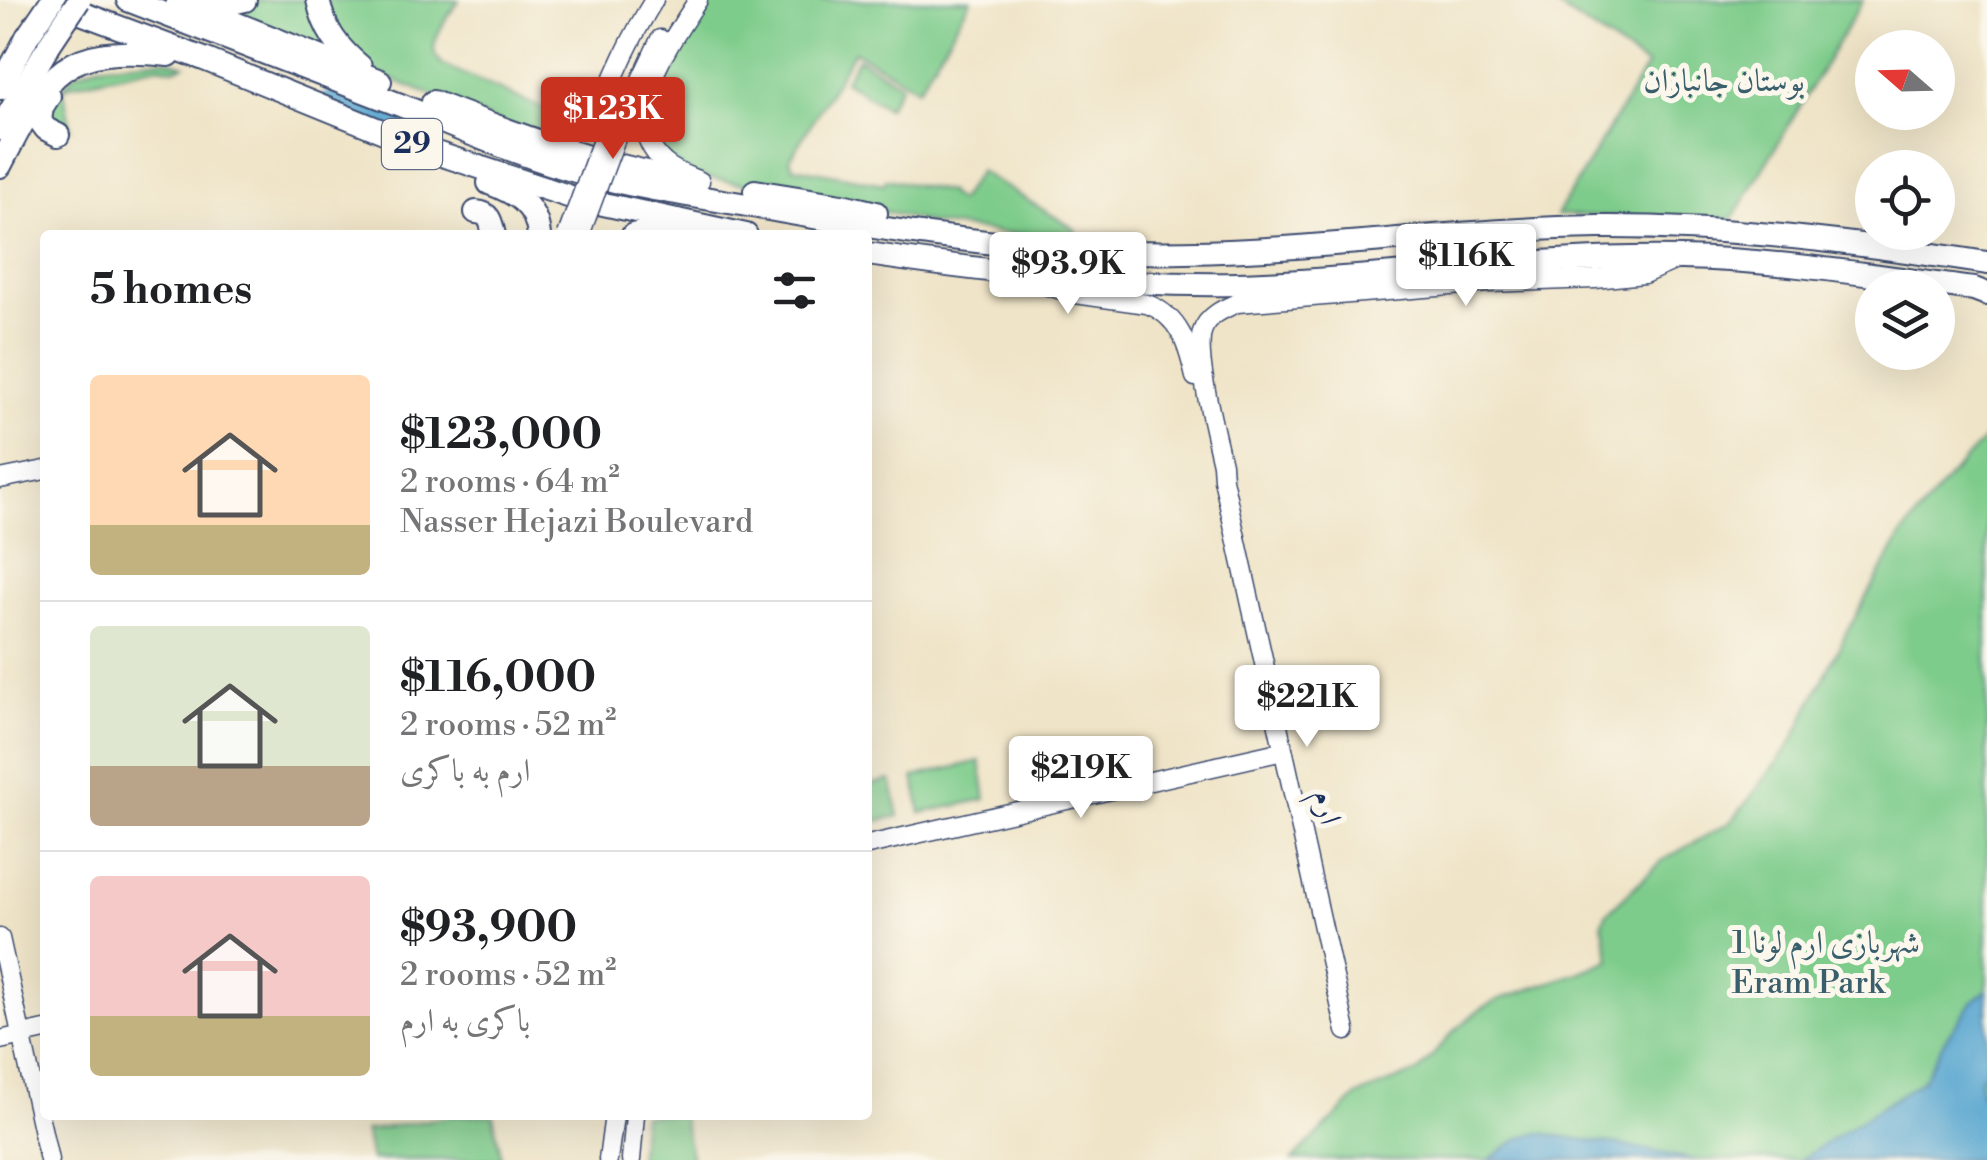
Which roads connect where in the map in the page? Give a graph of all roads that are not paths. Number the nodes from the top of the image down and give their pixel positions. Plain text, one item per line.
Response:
1 (49, 0) edge
2 (128, 0) edge
3 (178, 0) edge
4 (245, 0) edge
5 (318, 0) edge
6 (654, 0) edge
7 (668, 0) edge
8 (683, 0) edge
9 (698, 0) edge
10 (84, 8) edge
11 (38, 41) junction
12 (106, 54) junction
13 (204, 59) junction
14 (0, 72) edge
15 (374, 78) junction
16 (0, 88) edge
17 (646, 98) junction
18 (614, 106) junction
19 (0, 128) edge
20 (58, 135) dead end
21 (519, 135) junction
22 (434, 152) junction
23 (0, 166) edge
24 (700, 181) junction
25 (476, 212) dead end
26 (493, 230) edge
27 (538, 230) edge
28 (569, 230) edge
29 (581, 230) edge
30 (722, 230) edge
31 (945, 237) junction
32 (872, 255) edge
33 (1680, 258) junction
34 (1987, 264) edge
35 (1000, 272) junction
36 (1983, 292) edge
37 (1197, 364) junction
38 (40, 471) edge
39 (0, 479) edge
40 (1284, 751) junction
41 (872, 844) edge
42 (0, 938) edge
43 (40, 1031) edge
44 (1346, 1031) dead end
45 (22, 1035) junction
46 (0, 1040) edge
47 (40, 1118) edge
48 (40, 1120) edge
49 (613, 1120) edge
50 (634, 1120) edge
51 (49, 1160) edge
52 (608, 1160) edge
53 (630, 1160) edge

1 - 10 highway, 29
1 - 11 highway, bridge
2 - 31 highway, 29
3 - 4 highway
3 - 15 highway
5 - 15 highway
6 - 18 street
7 - 18 street
8 - 18 street
9 - 17 street
10 - 11 highway, bridge
10 - 13 highway, 29
11 - 14 highway
11 - 16 highway
11 - 19 highway
12 - 13 highway
12 - 20 highway
12 - 23 highway
13 - 22 highway, 29
15 - 21 highway
17 - 18 street
17 - 24 street
18 - 21 street
18 - 28 street, bridge
18 - 29 street, bridge
21 - 24 highway
22 - 27 highway
22 - 30 highway, 29
24 - 31 highway
25 - 26 highway
31 - 34 highway, 29
32 - 35 highway
33 - 35 highway
33 - 36 highway
33 - 37 street
35 - 37 street
37 - 40 street, ارم
38 - 39 street
40 - 41 street
40 - 44 street, ارم
42 - 45 street
43 - 45 street
45 - 46 street
45 - 47 street
48 - 51 street
49 - 52 street
50 - 53 street

